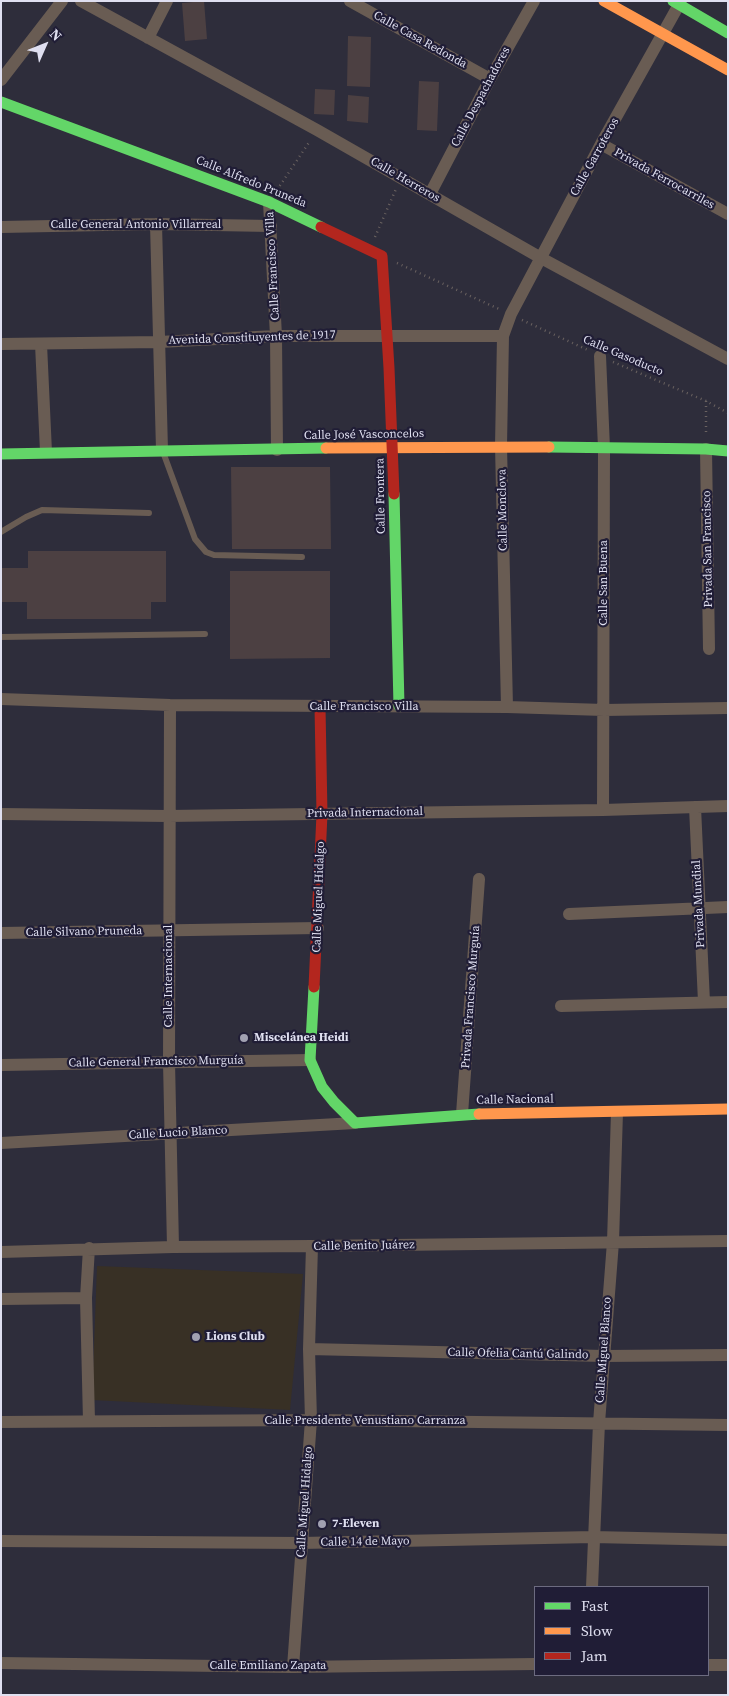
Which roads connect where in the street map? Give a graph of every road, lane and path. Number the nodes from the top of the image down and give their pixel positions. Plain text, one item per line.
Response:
1 (62, 1) edge
2 (81, 1) edge
3 (167, 1) edge
4 (350, 1) edge
5 (534, 1) edge
6 (604, 1) edge
7 (678, 2) edge
8 (728, 33) edge
9 (664, 34) junction
10 (148, 38) junction
11 (728, 70) edge
12 (490, 79) junction
13 (1, 80) edge
14 (1, 102) edge
15 (317, 130) junction
16 (601, 144) junction
17 (401, 178) junction
18 (430, 194) junction
19 (269, 202) junction
20 (728, 214) edge
21 (156, 224) junction
22 (1, 226) edge
23 (271, 226) junction
24 (369, 250) junction
25 (382, 256) junction
26 (541, 258) junction
27 (511, 314) junction
28 (388, 335) junction
29 (276, 336) junction
30 (503, 336) junction
31 (159, 342) junction
32 (1, 344) edge
33 (41, 344) junction
34 (600, 356) junction
35 (728, 359) edge
36 (706, 401) junction
37 (728, 413) edge
38 (501, 446) junction
39 (393, 448) junction
40 (604, 448) junction
41 (706, 449) junction
42 (162, 450) junction
43 (277, 450) junction
44 (728, 451) edge
45 (46, 452) junction
46 (1, 454) edge
47 (149, 513) dead end
48 (1, 532) edge
49 (302, 557) dead end
50 (205, 634) dead end
51 (1, 637) edge
52 (709, 649) dead end
53 (1, 699) edge
54 (170, 706) junction
55 (399, 706) junction
56 (320, 707) junction
57 (506, 707) junction
58 (728, 708) edge
59 (604, 710) junction
60 (728, 806) edge
61 (695, 807) junction
62 (603, 810) junction
63 (1, 814) edge
64 (322, 814) junction
65 (168, 816) junction
66 (479, 879) dead end
67 (728, 907) edge
68 (699, 908) junction
69 (568, 914) dead end
70 (318, 928) junction
71 (169, 931) junction
72 (1, 933) edge
73 (704, 1002) junction
74 (728, 1002) edge
75 (561, 1006) dead end
76 (310, 1060) junction
77 (169, 1062) junction
78 (1, 1065) edge
79 (728, 1110) edge
80 (617, 1112) junction
81 (462, 1114) junction
82 (355, 1123) junction
83 (171, 1133) junction
84 (1, 1143) edge
85 (728, 1241) edge
86 (613, 1242) junction
87 (174, 1246) junction
88 (312, 1246) junction
89 (89, 1248) junction
90 (1, 1252) edge
91 (86, 1298) junction
92 (1, 1299) edge
93 (309, 1349) junction
94 (728, 1355) edge
95 (604, 1356) junction
96 (310, 1420) junction
97 (89, 1421) junction
98 (1, 1422) edge
99 (599, 1423) junction
100 (728, 1425) edge
101 (593, 1538) junction
102 (728, 1540) edge
103 (1, 1541) edge
104 (302, 1543) junction
105 (592, 1586) edge
106 (1, 1663) edge
107 (534, 1664) edge
108 (709, 1665) edge
109 (728, 1665) edge
110 (293, 1667) junction

1 - 13 street
2 - 10 street, Calle Herreros
3 - 10 street
4 - 12 street, Calle Casa Redonda
5 - 12 street, Calle Despachadores
6 - 9 street
7 - 8 street
7 - 9 street, Calle Garroteros
9 - 11 street
9 - 16 street, Calle Garroteros
10 - 15 street, Calle Herreros
12 - 18 street, Calle Despachadores
14 - 19 street, Calle Alfredo Pruneda
15 - 17 street, Calle Herreros
15 - 19 path
16 - 20 street, Privada Ferrocarriles
16 - 26 street, Calle Garroteros
17 - 18 street, Calle Herreros
17 - 24 path
18 - 26 street, Calle Herreros
19 - 23 street, Calle Francisco Villa
19 - 24 street, Calle Alfredo Pruneda
21 - 22 street, Calle General Antonio Villarreal
21 - 23 street, Calle General Antonio Villarreal
21 - 31 street
23 - 29 street, Calle Francisco Villa
24 - 25 street, Calle Alfredo Pruneda
25 - 27 path
25 - 28 street, Calle Frontera
26 - 27 street, Calle Garroteros
26 - 35 street, Calle Herreros
27 - 30 street, Calle Monclova
27 - 34 path, Calle Gasoducto
28 - 29 street, Avenida Constituyentes de 1917
28 - 30 street, Avenida Constituyentes de 1917
28 - 39 street, Calle Frontera
29 - 31 street, Avenida Constituyentes de 1917
29 - 43 street, Calle Francisco Villa
30 - 38 street, Calle Monclova
31 - 33 street, Avenida Constituyentes de 1917
31 - 42 street
32 - 33 street, Avenida Constituyentes de 1917
33 - 45 street
34 - 36 path, Calle Gasoducto
34 - 40 street, Calle San Buena
36 - 37 path, Calle Gasoducto
36 - 41 path
38 - 39 street, Calle José Vasconcelos
38 - 40 street, Calle José Vasconcelos
38 - 57 street, Calle Monclova
39 - 43 street, Calle José Vasconcelos
39 - 55 street, Calle Frontera
40 - 41 street, Calle José Vasconcelos
40 - 59 street, Calle San Buena
41 - 44 street, Calle José Vasconcelos
41 - 52 street, Privada San Francisco
42 - 43 street, Calle José Vasconcelos
42 - 45 street, Calle José Vasconcelos
42 - 49 lane
45 - 46 street, Calle José Vasconcelos
47 - 48 lane
50 - 51 lane
53 - 54 street, Calle Francisco Villa
54 - 56 street, Calle Francisco Villa
54 - 65 street, Calle Internacional
55 - 56 street, Calle Francisco Villa
55 - 57 street, Calle Francisco Villa
56 - 64 street, Calle Miguel Hidalgo
57 - 59 street, Calle Francisco Villa
58 - 59 street, Calle Francisco Villa
59 - 62 street, Calle San Buena
60 - 61 street, Privada Internacional
61 - 62 street, Privada Internacional
61 - 68 street, Privada Mundial
62 - 64 street, Privada Internacional
63 - 65 street, Privada Internacional
64 - 65 street, Privada Internacional
64 - 70 street, Calle Miguel Hidalgo
65 - 71 street, Calle Internacional
66 - 81 street, Privada Francisco Murguía
67 - 68 street
68 - 69 street
68 - 73 street, Privada Mundial
70 - 71 street, Calle Silvano Pruneda
70 - 76 street, Calle Miguel Hidalgo
71 - 72 street, Calle Silvano Pruneda
71 - 77 street, Calle Internacional
73 - 74 street
73 - 75 street
76 - 77 street, Calle General Francisco Murguía
76 - 82 street, Calle Miguel Hidalgo
77 - 78 street, Calle General Francisco Murguía
77 - 83 street, Calle Internacional
79 - 80 street, Calle Nacional
80 - 81 street, Calle Nacional
80 - 86 street, Calle Miguel Blanco
81 - 82 street, Calle Nacional
82 - 83 street, Calle Lucio Blanco
83 - 84 street, Calle Lucio Blanco
83 - 87 street, Calle Internacional
85 - 86 street, Calle Benito Juárez
86 - 88 street, Calle Benito Juárez
86 - 95 street, Calle Miguel Blanco
87 - 88 street, Calle Benito Juárez
87 - 89 street, Calle Benito Juárez
88 - 93 street, Calle Miguel Hidalgo
89 - 90 street, Calle Benito Juárez
89 - 91 street
91 - 92 street
91 - 97 street
93 - 95 street, Calle Ofelia Cantú Galindo
93 - 96 street, Calle Miguel Hidalgo
94 - 95 street, Calle Ofelia Cantú Galindo
95 - 99 street, Calle Miguel Blanco
96 - 97 street, Calle Presidente Venustiano Carranza
96 - 99 street, Calle Presidente Venustiano Carranza
96 - 104 street, Calle Miguel Hidalgo
97 - 98 street, Calle Presidente Venustiano Carranza
99 - 100 street, Calle Presidente Venustiano Carranza
99 - 101 street, Calle Miguel Blanco
101 - 102 street, Calle 14 de Mayo
101 - 104 street, Calle 14 de Mayo
101 - 105 street, Calle Miguel Blanco
103 - 104 street, Calle 14 de Mayo
104 - 110 street, Calle Miguel Hidalgo
106 - 110 street, Calle Emiliano Zapata
107 - 110 street, Calle Emiliano Zapata
108 - 109 street

